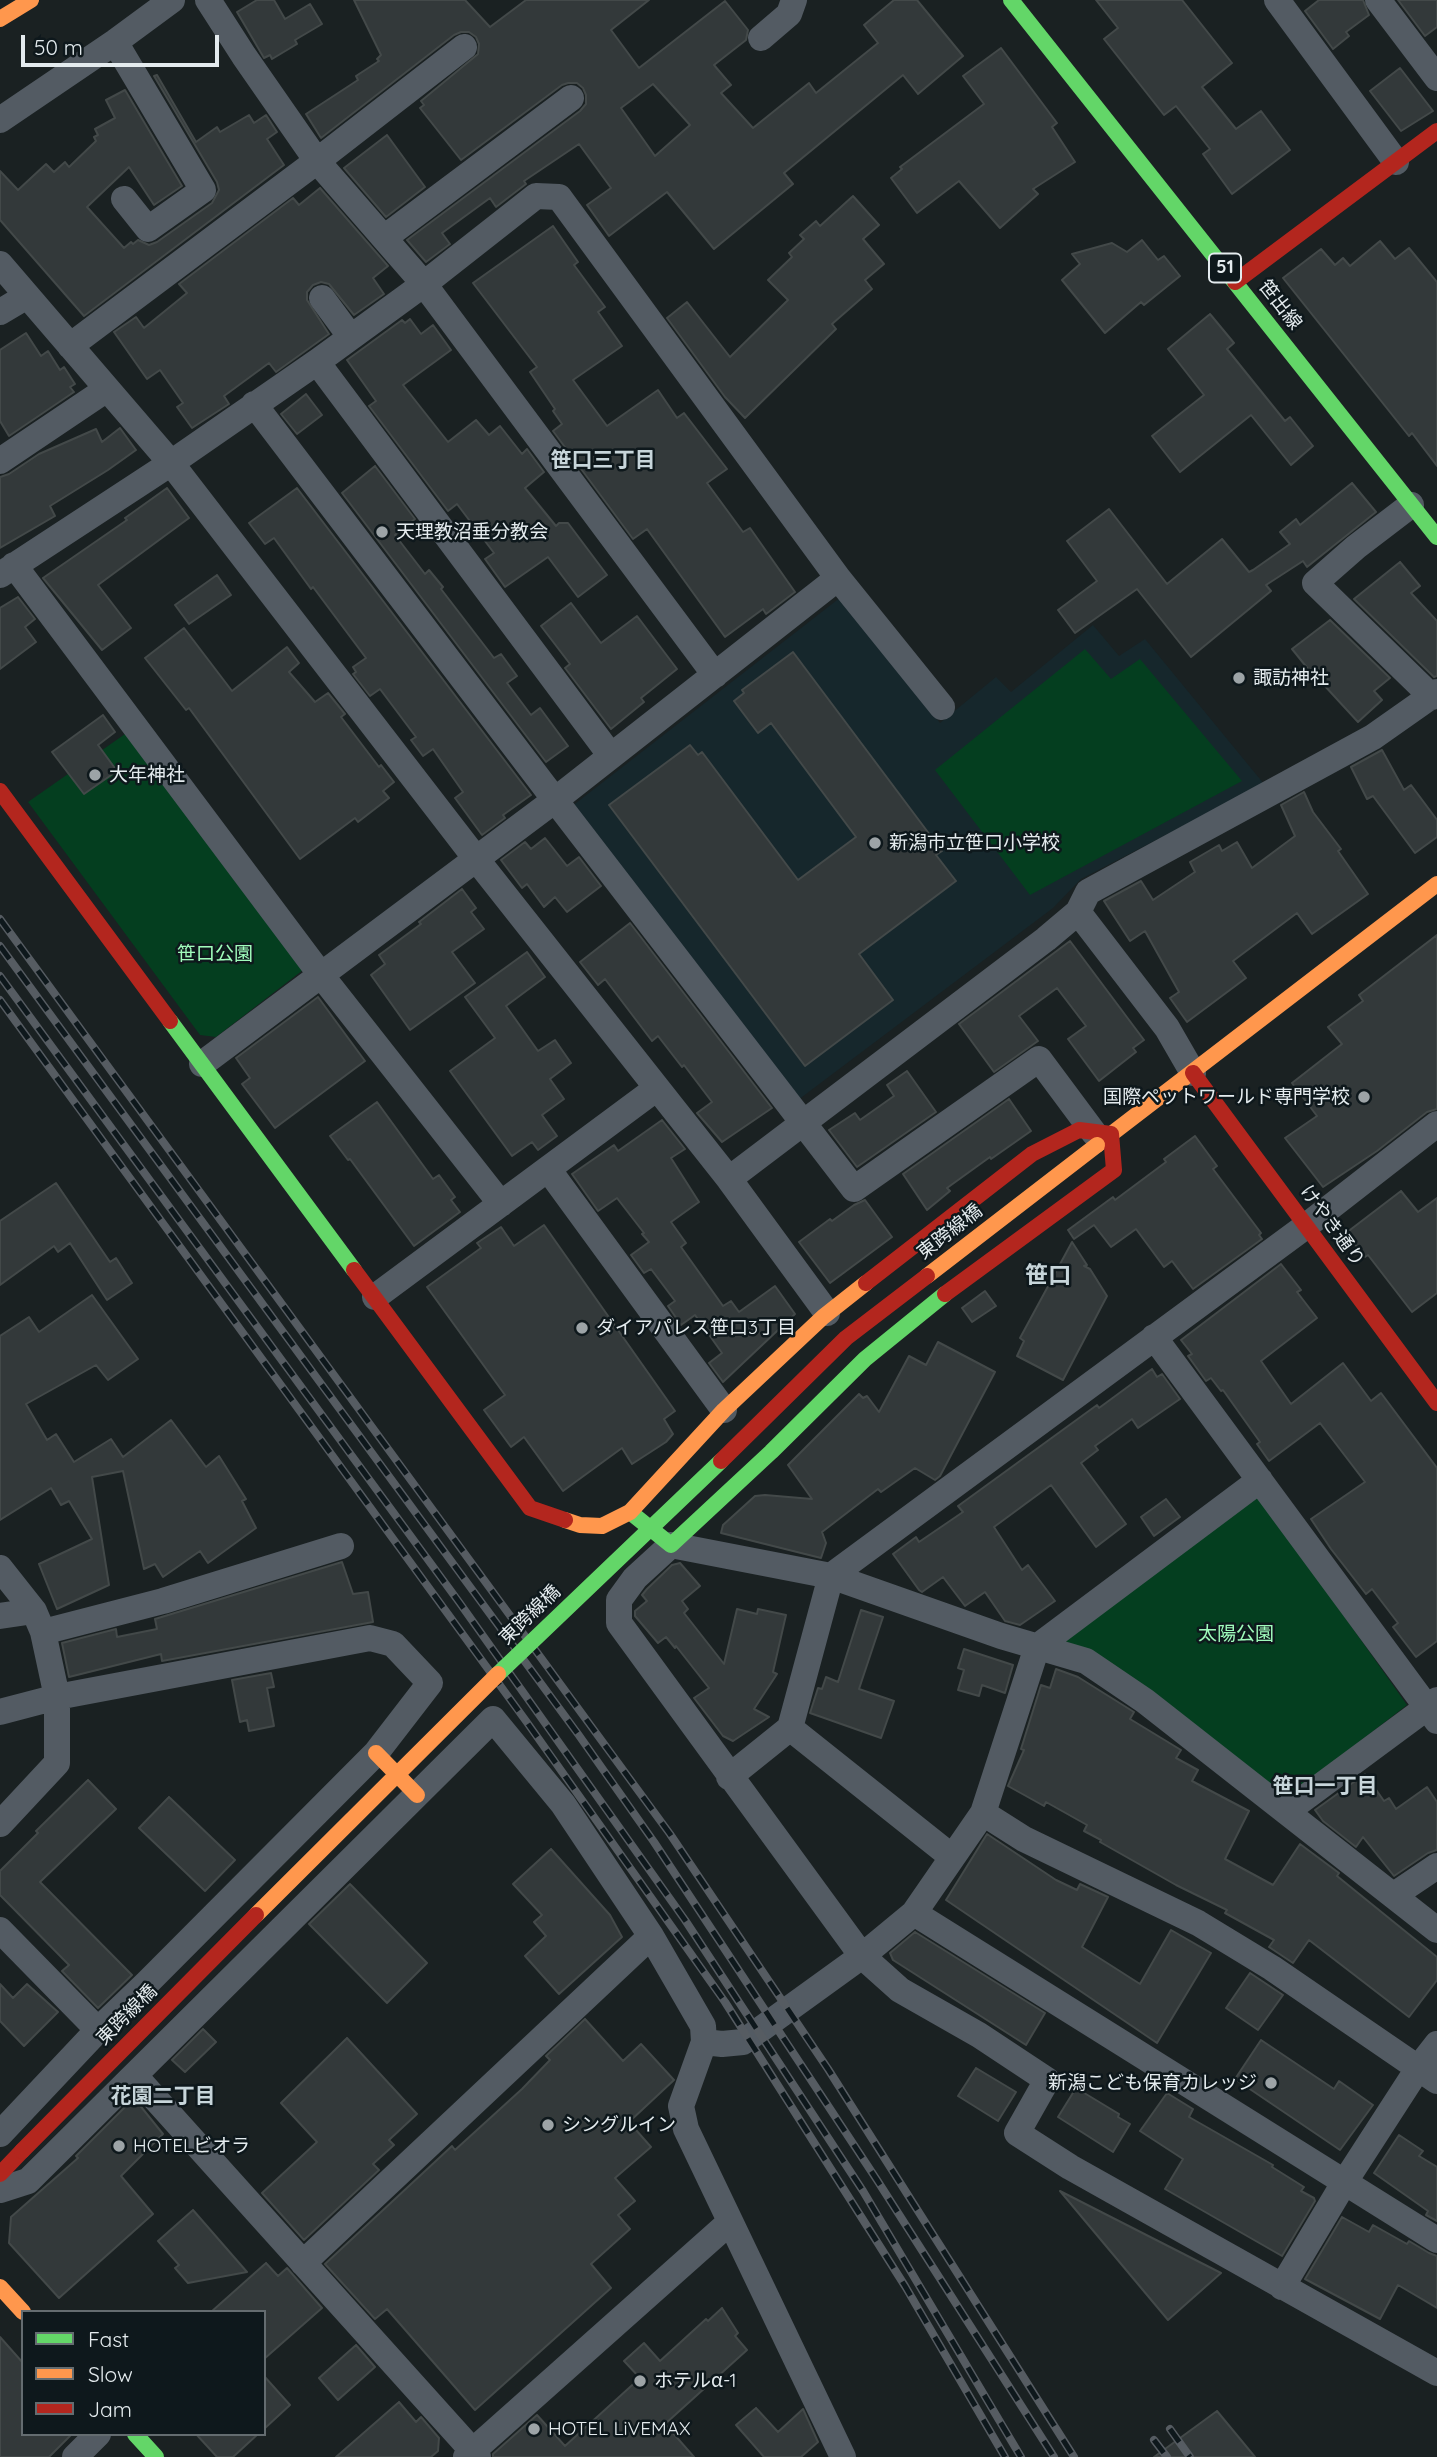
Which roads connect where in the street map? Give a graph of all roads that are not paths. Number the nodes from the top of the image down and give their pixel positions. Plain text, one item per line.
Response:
1 (31, 0) edge
2 (172, 0) edge
3 (208, 0) edge
4 (794, 0) edge
5 (1013, 0) edge
6 (1277, 0) edge
7 (1378, 0) edge
8 (0, 19) edge
9 (761, 38) dead end
10 (116, 43) junction
11 (464, 47) dead end
12 (1437, 78) edge
13 (571, 98) dead end
14 (0, 121) edge
15 (1437, 131) edge
16 (317, 160) junction
17 (1396, 162) junction
18 (124, 199) dead end
19 (384, 239) junction
20 (0, 264) edge
21 (1235, 282) junction
22 (424, 284) junction
23 (27, 296) junction
24 (322, 299) dead end
25 (0, 312) edge
26 (350, 336) junction
27 (70, 346) junction
28 (317, 362) junction
29 (107, 389) junction
30 (254, 404) junction
31 (0, 461) edge
32 (171, 463) junction
33 (1411, 505) junction
34 (1437, 537) edge
35 (7, 570) edge
36 (838, 578) junction
37 (715, 675) junction
38 (1435, 695) edge
39 (942, 706) dead end
40 (611, 756) junction
41 (0, 791) edge
42 (555, 800) junction
43 (477, 860) junction
44 (1437, 884) edge
45 (1078, 912) junction
46 (321, 975) junction
47 (202, 1064) junction
48 (1193, 1073) junction
49 (657, 1088) junction
50 (805, 1122) junction
51 (1437, 1124) edge
52 (1101, 1137) junction
53 (548, 1169) junction
54 (729, 1179) junction
55 (501, 1204) junction
56 (1306, 1226) junction
57 (374, 1297) junction
58 (827, 1313) junction
59 (1154, 1337) junction
60 (1437, 1403) edge
61 (724, 1410) junction
62 (1260, 1480) junction
63 (630, 1511) junction
64 (671, 1545) junction
65 (341, 1546) dead end
66 (0, 1568) edge
67 (831, 1576) junction
68 (0, 1616) edge
69 (38, 1621) junction
70 (1037, 1647) junction
71 (57, 1696) junction
72 (1434, 1710) edge
73 (0, 1712) edge
74 (790, 1728) junction
75 (376, 1752) junction
76 (729, 1777) junction
77 (417, 1795) junction
78 (1287, 1811) junction
79 (983, 1813) junction
80 (0, 1824) edge
81 (952, 1857) junction
82 (1437, 1866) edge
83 (1394, 1895) junction
84 (914, 1913) junction
85 (0, 1930) edge
86 (1437, 1930) edge
87 (651, 1936) junction
88 (862, 1956) junction
89 (98, 2030) junction
90 (704, 2042) junction
91 (1437, 2044) edge
92 (1428, 2074) edge
93 (135, 2077) junction
94 (0, 2134) edge
95 (0, 2174) edge
96 (1344, 2183) junction
97 (0, 2190) edge
98 (730, 2222) junction
99 (1437, 2240) edge
100 (303, 2263) junction
101 (0, 2287) edge
102 (1282, 2287) junction
103 (21, 2310) edge
104 (1437, 2373) edge
105 (96, 2436) edge
106 (137, 2436) edge
107 (836, 2454) edge
108 (472, 2455) edge
109 (75, 2457) edge
110 (156, 2457) edge

1 - 8 main road
2 - 10 street
3 - 16 street
4 - 9 street
5 - 21 main road, 笹出線 / 51
6 - 17 street
7 - 12 street
10 - 14 street
10 - 18 street
11 - 16 street
13 - 19 street
15 - 17 main road
16 - 19 street
16 - 27 street
17 - 21 main road
19 - 22 street
20 - 23 street
21 - 33 main road, 笹出線 / 51
22 - 26 street
22 - 36 street
22 - 37 street
23 - 25 street
23 - 27 street
24 - 26 street
26 - 28 street
27 - 29 street
28 - 30 street
28 - 40 street
29 - 31 street
29 - 32 street
30 - 32 street
30 - 42 street
32 - 35 street
32 - 43 street
33 - 34 main road, 笹出線 / 51
33 - 38 street
35 - 46 street
36 - 37 street
36 - 39 street
37 - 40 street
38 - 45 street
40 - 42 street
41 - 47 main road
42 - 43 street
42 - 50 street
43 - 46 street
43 - 49 street
44 - 48 main road, 東跨線橋
45 - 48 street
45 - 50 street
46 - 47 street
46 - 55 street
47 - 57 main road
48 - 52 main road, 東跨線橋
48 - 56 main road, けやき通り
49 - 53 street
49 - 54 street
50 - 52 street
50 - 54 street
51 - 56 street
52 - 58 main road
52 - 64 main road
52 - 95 main road, 東跨線橋, bridge
53 - 55 street
53 - 61 street
54 - 58 street
55 - 57 street
56 - 59 street
56 - 60 main road, けやき通り
57 - 63 main road
58 - 61 main road
59 - 62 street
59 - 67 street
61 - 63 main road
62 - 70 street
62 - 72 street
63 - 64 main road
64 - 67 street
64 - 76 street
65 - 69 street
66 - 69 street
67 - 70 street
67 - 74 street
68 - 69 street
69 - 71 street
70 - 78 street
70 - 79 street
71 - 73 street
71 - 75 street
71 - 80 street
72 - 78 street
74 - 76 street
74 - 81 street
75 - 77 main road
75 - 89 street
76 - 88 street
77 - 87 street
77 - 93 street
78 - 83 street
79 - 81 street
79 - 92 street
81 - 84 street
82 - 83 street
83 - 86 street
84 - 88 street
84 - 96 street
85 - 89 street
87 - 90 street
87 - 100 street
88 - 90 street
88 - 102 street
89 - 94 street
90 - 98 street
91 - 92 street
92 - 96 street
93 - 97 street
93 - 100 street
96 - 99 street
96 - 102 street
98 - 107 street
98 - 108 street
100 - 108 street
101 - 103 main road
102 - 104 street
105 - 109 street
106 - 110 main road

